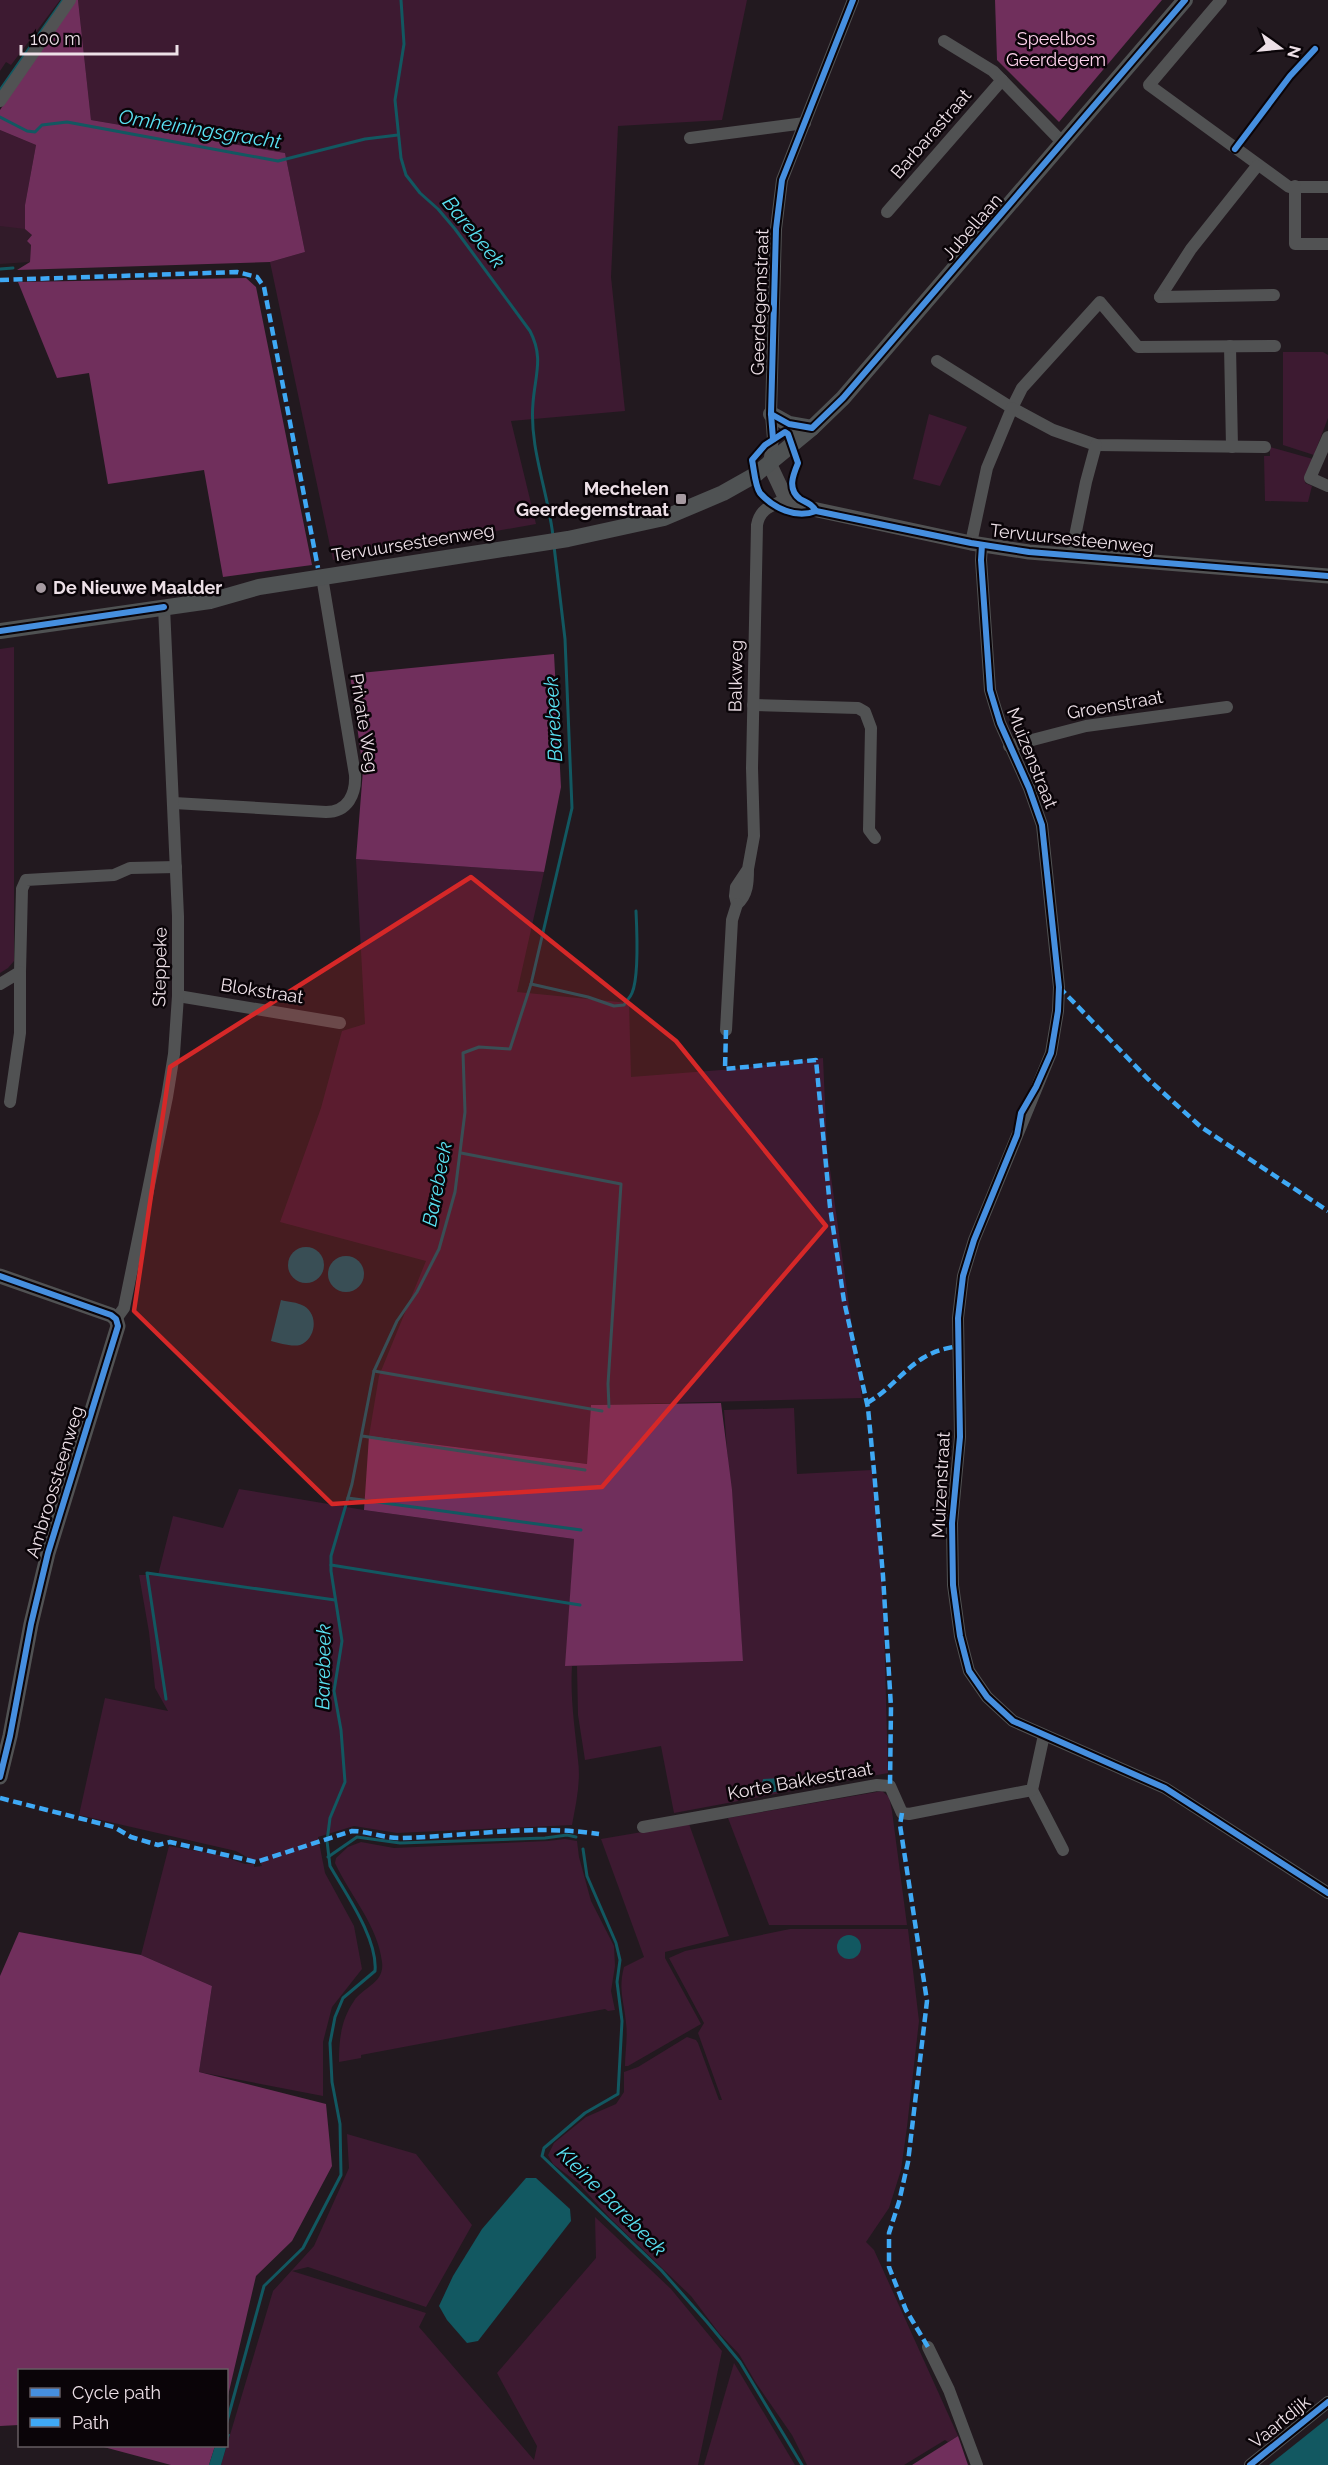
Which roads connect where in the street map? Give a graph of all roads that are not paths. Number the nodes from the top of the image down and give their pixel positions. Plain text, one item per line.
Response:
1 (70, 0) edge
2 (853, 0) edge
3 (1185, 0) edge
4 (1221, 0) edge
5 (944, 41) dead end
6 (1002, 80) junction
7 (0, 101) edge
8 (805, 123) junction
9 (690, 138) dead end
10 (1063, 143) junction
11 (1257, 166) junction
12 (1295, 186) junction
13 (1328, 187) edge
14 (887, 212) dead end
15 (1328, 244) edge
16 (1274, 295) dead end
17 (1230, 346) junction
18 (1275, 346) dead end
19 (937, 361) dead end
20 (1012, 408) junction
21 (771, 414) junction
22 (812, 428) junction
23 (1328, 437) edge
24 (1096, 445) junction
25 (1232, 447) junction
26 (1265, 447) dead end
27 (769, 463) junction
28 (1328, 486) edge
29 (786, 499) junction
30 (976, 544) junction
31 (1071, 555) junction
32 (1328, 576) edge
33 (322, 577) junction
34 (164, 608) junction
35 (0, 631) edge
36 (753, 705) junction
37 (1227, 707) dead end
38 (1010, 746) junction
39 (174, 803) junction
40 (874, 838) dead end
41 (176, 867) junction
42 (20, 972) junction
43 (0, 984) edge
44 (178, 996) junction
45 (340, 1023) dead end
46 (726, 1030) dead end
47 (10, 1102) dead end
48 (0, 1276) edge
49 (116, 1319) junction
50 (1044, 1735) junction
51 (0, 1777) edge
52 (1032, 1790) junction
53 (643, 1827) dead end
54 (1063, 1850) dead end
55 (1328, 1893) edge
56 (928, 2347) dead end
57 (1328, 2402) edge
58 (976, 2465) edge
59 (1250, 2465) edge

1 - 7 street
2 - 8 street, Geerdegemstraat
3 - 10 main road, Jubellaan
4 - 11 street
5 - 6 street
6 - 10 street
6 - 14 street, Barbarastraat
8 - 9 street
8 - 21 street, Geerdegemstraat
10 - 22 main road, Jubellaan
11 - 12 street
11 - 16 street
12 - 13 street
12 - 15 street
17 - 18 street
17 - 20 street, Muizenstraat
17 - 25 street
19 - 20 street
20 - 24 street
20 - 30 street, Muizenstraat
21 - 22 main road
21 - 27 street, Geerdegemstraat
22 - 27 main road, Jubellaan
23 - 28 street
24 - 25 street
24 - 31 street
25 - 26 street
27 - 29 street
27 - 33 main road, Tervuursesteenweg
29 - 30 street, Tervuursesteenweg
29 - 36 street, Balkweg
30 - 31 street, Tervuursesteenweg
30 - 38 street, Muizenstraat
31 - 32 street, Tervuursesteenweg
33 - 34 main road, Tervuursesteenweg
33 - 39 street, Private Weg
34 - 35 main road, Tervuursesteenweg
34 - 39 street, Steppeke
36 - 40 street
36 - 46 street, Balkweg
37 - 38 street, Groenstraat
38 - 50 street, Muizenstraat
39 - 41 street, Steppeke
41 - 42 street
41 - 44 street, Steppeke
42 - 43 street
42 - 47 street
44 - 45 street, Blokstraat
44 - 49 street, Steppeke
48 - 49 street
49 - 51 street, Ambroossteenweg
50 - 52 street
50 - 55 street, Muizenstraat
52 - 53 street, Korte Bakkestraat
52 - 54 street
56 - 58 street
57 - 59 street, Vaartdijk

